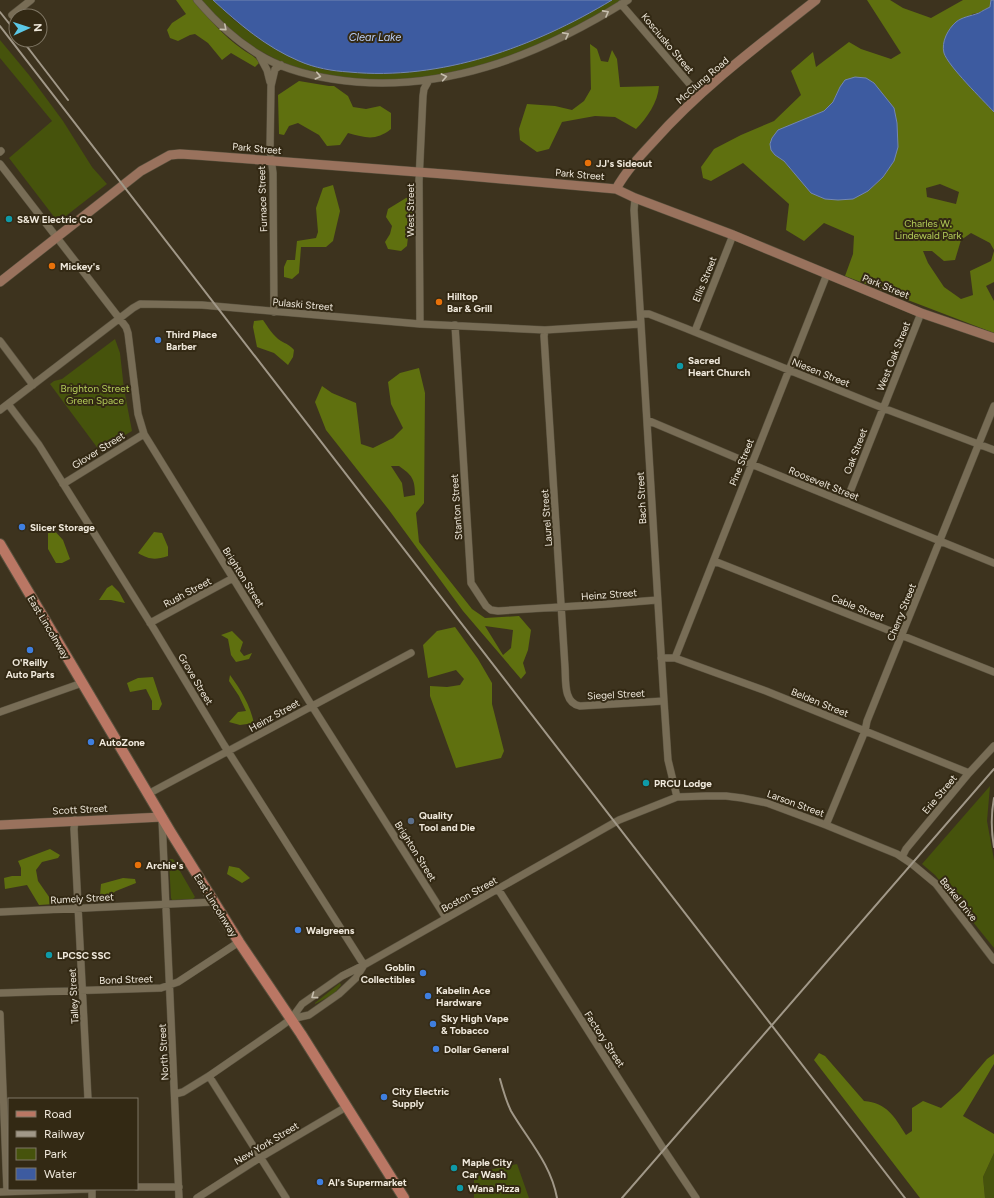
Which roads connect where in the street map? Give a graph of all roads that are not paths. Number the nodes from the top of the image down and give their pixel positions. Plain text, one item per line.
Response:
1 (31, 0) edge
2 (197, 0) edge
3 (816, 0) edge
4 (624, 2) edge
5 (21, 8) edge
6 (259, 55) junction
7 (281, 65) junction
8 (429, 80) junction
9 (415, 81) junction
10 (271, 86) junction
11 (699, 95) junction
12 (423, 96) junction
13 (271, 161) junction
14 (0, 164) edge
15 (420, 172) junction
16 (616, 189) junction
17 (635, 198) junction
18 (733, 235) junction
19 (56, 237) junction
20 (827, 274) junction
21 (0, 282) edge
22 (274, 312) junction
23 (921, 313) junction
24 (641, 314) junction
25 (120, 319) junction
26 (420, 324) junction
27 (641, 324) junction
28 (455, 326) junction
29 (545, 330) junction
30 (694, 331) junction
31 (994, 338) edge
32 (0, 341) edge
33 (788, 370) junction
34 (33, 384) junction
35 (8, 404) junction
36 (994, 406) edge
37 (883, 408) junction
38 (0, 410) edge
39 (647, 420) junction
40 (144, 434) junction
41 (979, 444) junction
42 (994, 450) edge
43 (751, 464) junction
44 (63, 484) junction
45 (846, 502) junction
46 (940, 541) junction
47 (0, 544) edge
48 (714, 560) junction
49 (994, 563) edge
50 (233, 578) junction
51 (657, 600) junction
52 (562, 607) junction
53 (150, 623) junction
54 (902, 635) junction
55 (411, 653) dead end
56 (661, 658) junction
57 (675, 658) junction
58 (994, 672) edge
59 (82, 683) junction
60 (664, 701) junction
61 (571, 703) joint
62 (312, 706) junction
63 (0, 712) edge
64 (865, 731) junction
65 (994, 746) edge
66 (228, 751) junction
67 (969, 773) junction
68 (148, 794) junction
69 (677, 797) junction
70 (162, 817) junction
71 (75, 820) junction
72 (0, 825) edge
73 (826, 825) junction
74 (902, 857) junction
75 (498, 889) junction
76 (214, 902) junction
77 (166, 905) junction
78 (79, 908) junction
79 (0, 912) edge
80 (446, 918) junction
81 (239, 942) junction
82 (994, 960) edge
83 (364, 965) junction
84 (170, 985) junction
85 (83, 990) junction
86 (0, 994) edge
87 (0, 1014) edge
88 (291, 1019) junction
89 (209, 1076) junction
90 (175, 1094) junction
91 (88, 1098) edge
92 (346, 1107) junction
93 (261, 1157) junction
94 (138, 1187) edge
95 (179, 1187) junction
96 (46, 1190) edge
97 (3, 1191) edge
98 (179, 1198) edge
99 (197, 1198) edge
100 (286, 1198) edge
101 (404, 1198) edge
102 (696, 1198) edge

1 - 5 street
2 -> 6 street
3 - 11 street, McClung Road
8 -> 4 street
4 - 11 street, Kosciusko Street
6 - 7 street
6 - 10 street, Furnace Street
7 -> 9 street
7 - 10 street, Furnace Street
8 - 9 street
8 - 12 street, West Street
9 - 12 street
10 - 13 street, Furnace Street
11 - 16 street, McClung Road
12 - 15 street, West Street
13 - 15 street, Park Street
13 - 19 street, Park Street
13 - 22 street, Furnace Street
14 - 19 street, Brighton Street
15 - 16 street, Park Street
15 - 26 street, West Street
16 - 17 street, Park Street
17 - 18 street, Park Street
17 - 24 street, Bach Street
18 - 20 street, Park Street
18 - 30 street, Ellis Street
19 - 21 street, Park Street
19 - 25 street, Brighton Street
20 - 23 street, Park Street
20 - 33 street, Pine Street
22 - 25 street, Pulaski Street
22 - 26 street, Pulaski Street
23 - 31 street, Park Street
23 - 37 street, West Oak Street
24 - 27 street, Bach Street
24 - 30 street, Niesen Street
25 - 34 street, Pulaski Street
25 - 40 street, Brighton Street
26 - 28 street, Pulaski Street
27 - 29 street, Pulaski Street
27 - 39 street, Bach Street
28 - 29 street, Pulaski Street
28 - 52 street, Stanton Street
29 - 52 street, Laurel Street
30 - 33 street, Niesen Street
32 - 34 street
33 - 37 street, Niesen Street
33 - 43 street, Pine Street
34 - 35 street, Pulaski Street
35 - 38 street, Pulaski Street
35 - 44 street, Grove Street
36 - 41 street, Cherry Street
37 - 41 street, Niesen Street
37 - 45 street, Oak Street
39 - 43 street, Roosevelt Street
39 - 51 street, Bach Street
40 - 44 street, Glover Street
40 - 50 street, Brighton Street
41 - 42 street, Niesen Street
41 - 46 street, Cherry Street
43 - 45 street, Roosevelt Street
43 - 48 street, Pine Street
44 - 53 street, Grove Street
45 - 46 street, Roosevelt Street
46 - 49 street, Roosevelt Street
46 - 54 street, Cherry Street
47 - 59 main road, East Lincolnway
48 - 54 street, Cable Street
48 - 57 street, Pine Street
50 - 53 street, Rush Street
50 - 62 street, Brighton Street
51 - 52 street, Heinz Street
51 - 56 street, Bach Street
52 - 61 street, Laurel Street
53 - 66 street, Grove Street
54 - 58 street, Cable Street
54 - 64 street, Cherry Street
55 - 62 street, Heinz Street
56 - 57 street, Belden Street
56 - 60 street, Bach Street
57 - 64 street, Belden Street
59 - 63 street
59 - 68 main road, East Lincolnway
60 - 61 street, Siegel Street
60 - 69 street, Bach Street
62 - 66 street, Heinz Street
62 - 80 street, Brighton Street
64 - 67 street, Belden Street
64 - 73 street, Cherry Street
65 - 67 street, Erie Street
66 - 68 street, Heinz Street
66 - 83 street, Grove Street
67 - 74 street, Erie Street
68 - 70 main road, East Lincolnway
69 - 73 street, Larson Street
69 - 75 street, Boston Street
70 - 71 street, Scott Street
70 - 76 main road, East Lincolnway
70 - 77 street, North Street
71 - 72 street, Scott Street
71 - 78 street, Talley Street
73 - 74 street, Larson Street
74 - 82 street, Berkel Drive
75 - 80 street, Boston Street
75 - 102 street, Factory Street
76 - 77 street
76 - 81 main road, East Lincolnway
77 - 78 street, Rumely Street
77 - 84 street, North Street
78 - 79 street, Rumely Street
78 - 85 street, Talley Street
80 - 83 street, Boston Street
81 - 84 street, Bond Street
81 - 88 main road, East Lincolnway
83 -> 88 street, Boston Street
83 - 88 street, Boston Street
84 - 85 street, Bond Street
84 - 90 street, North Street
85 - 86 street, Bond Street
85 - 91 street, Talley Street
87 - 97 street
88 - 89 street, Boston Street
88 - 92 main road, East Lincolnway
89 - 90 street, Boston Street
89 - 93 street
90 - 95 street, North Street
92 - 93 street, New York Street
92 - 101 main road, East Lincolnway
93 - 99 street, New York Street
93 - 100 street
94 - 95 street
95 - 98 street, North Street
96 - 97 street

